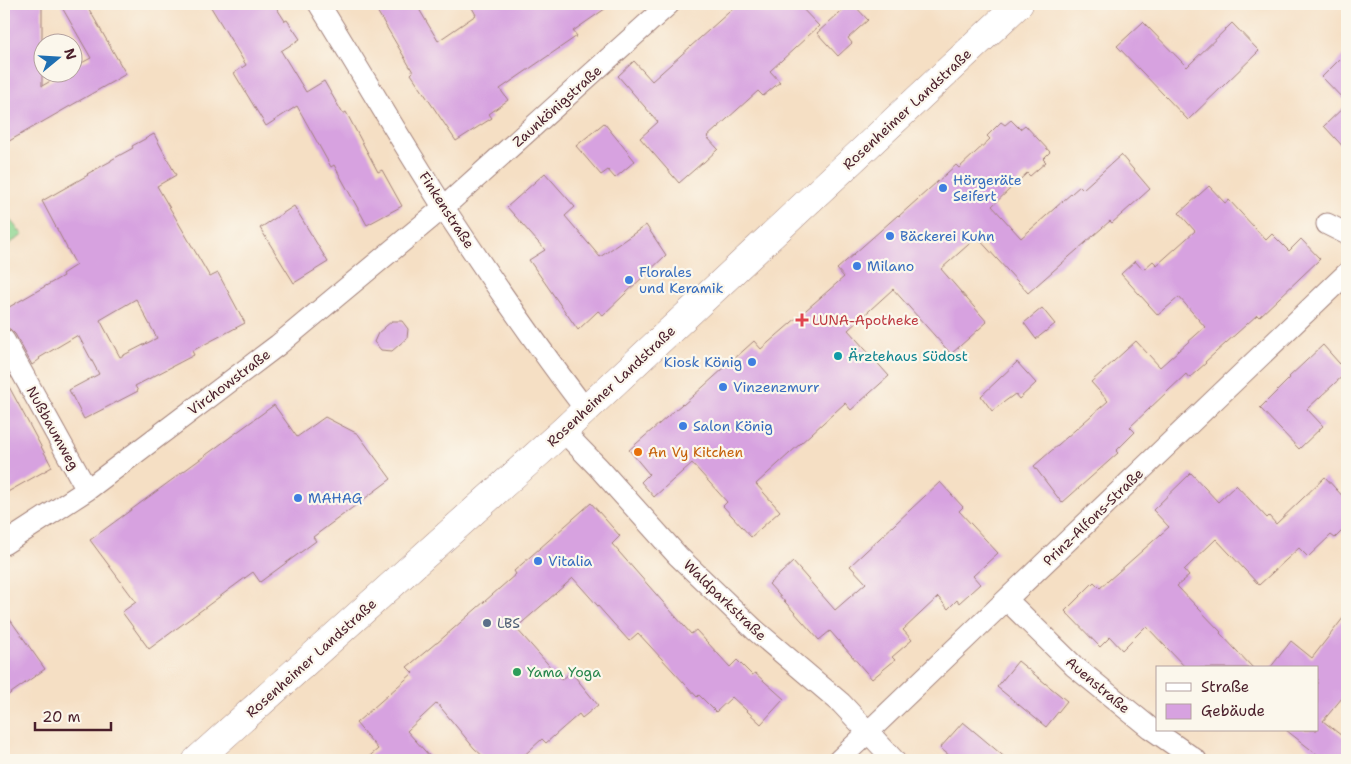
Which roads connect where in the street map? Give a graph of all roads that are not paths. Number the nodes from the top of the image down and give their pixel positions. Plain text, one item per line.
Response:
1 (319, 4) edge
2 (669, 4) edge
3 (1019, 4) edge
4 (444, 207) junction
5 (1327, 224) dead end
6 (1347, 234) edge
7 (1347, 273) edge
8 (4, 340) edge
9 (586, 410) junction
10 (563, 431) junction
11 (87, 490) junction
12 (4, 544) edge
13 (1007, 600) junction
14 (868, 732) junction
15 (197, 760) edge
16 (839, 760) edge
17 (894, 760) edge
18 (1196, 760) edge

1 - 4 street, Finkenstraße
2 - 4 street, Zaunkönigstraße
3 - 9 main road, Rosenheimer Landstraße
4 - 9 street, Finkenstraße
4 - 11 street, Virchowstraße
5 - 6 street
7 - 13 street, Prinz-Alfons-Straße
8 - 11 street, Nußbaumweg
9 - 10 main road, Rosenheimer Landstraße
10 - 14 street, Waldparkstraße
10 - 15 main road, Rosenheimer Landstraße
11 - 12 street, Virchowstraße
13 - 14 street, Prinz-Alfons-Straße
13 - 18 street, Auenstraße
14 - 16 street, Prinz-Alfons-Straße
14 - 17 street, Waldparkstraße

